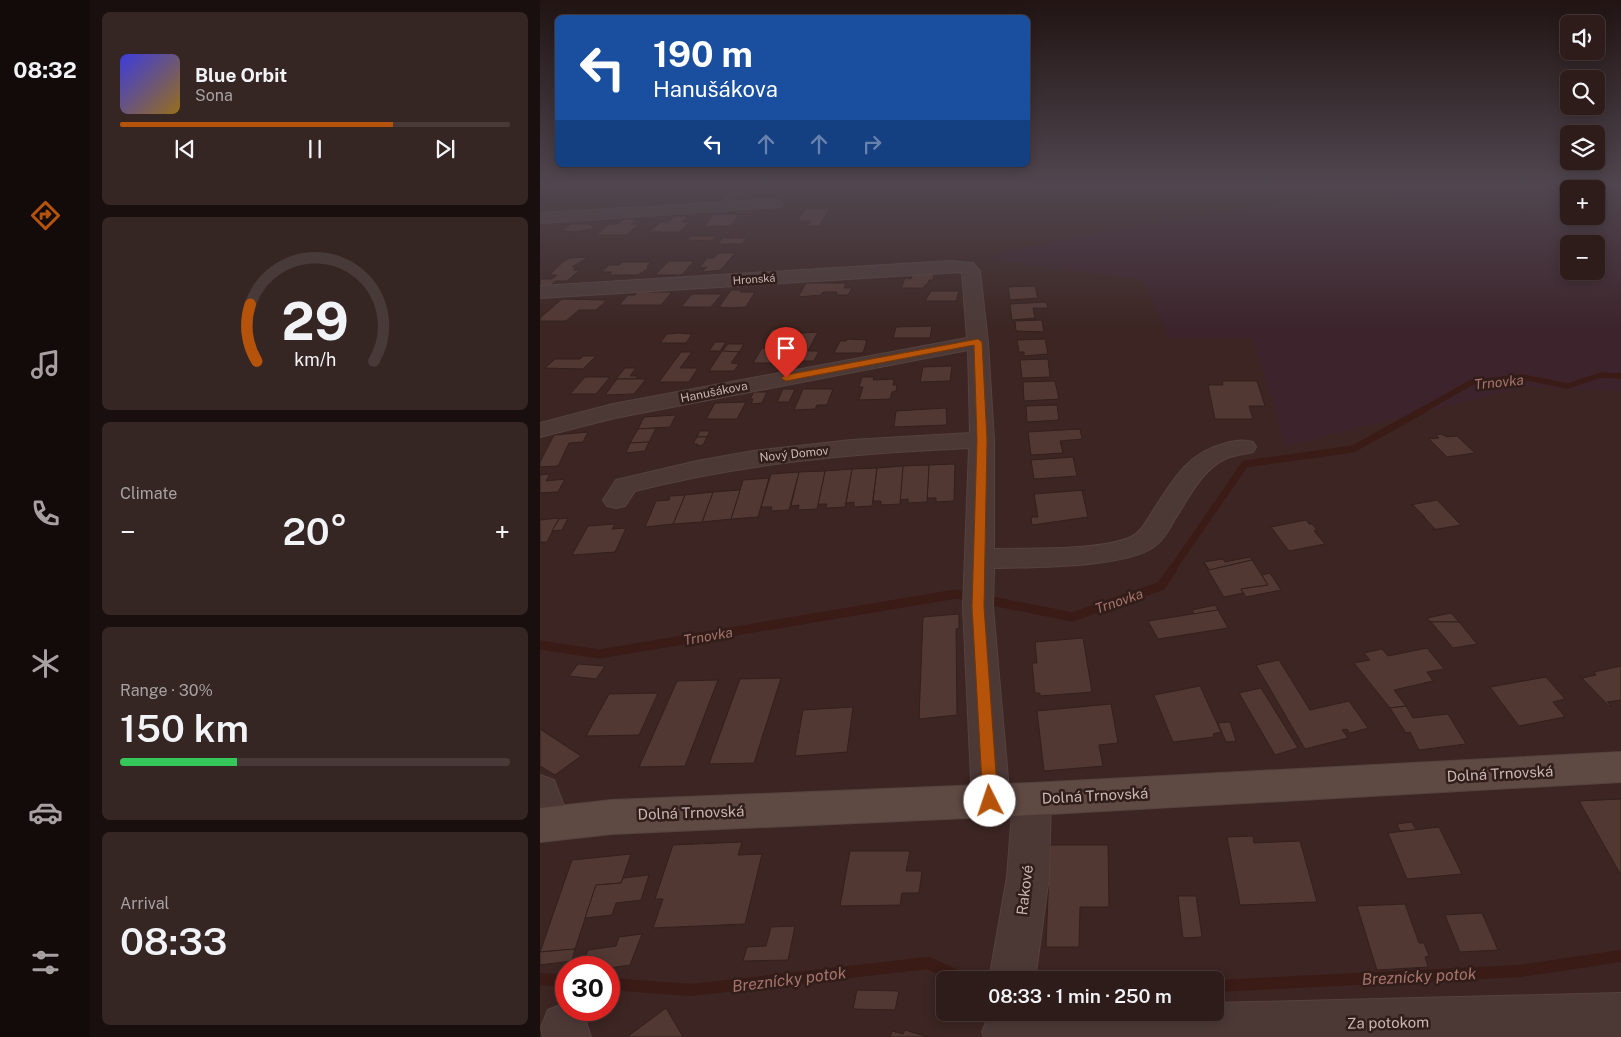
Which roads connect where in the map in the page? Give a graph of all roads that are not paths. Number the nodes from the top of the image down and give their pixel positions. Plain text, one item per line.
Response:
1 (540, 292) edge
2 (978, 342) junction
3 (540, 430) edge
4 (982, 440) junction
5 (1244, 447) dead end
6 (616, 500) dead end
7 (978, 559) junction
8 (1621, 767) edge
9 (1032, 799) junction
10 (990, 801) junction
11 (544, 813) edge
12 (1013, 971) edge
13 (1621, 1017) edge
14 (1006, 1027) edge

1 - 2 street, Hronská
2 - 3 street, Hanušákova
2 - 4 street
4 - 6 street, Nový Domov
4 - 7 street
5 - 7 street
7 - 10 street
8 - 9 street, Dolná Trnovská
9 - 10 street, Dolná Trnovská
9 - 12 street, Rakové
10 - 11 street, Dolná Trnovská
13 - 14 street, Za potokom

